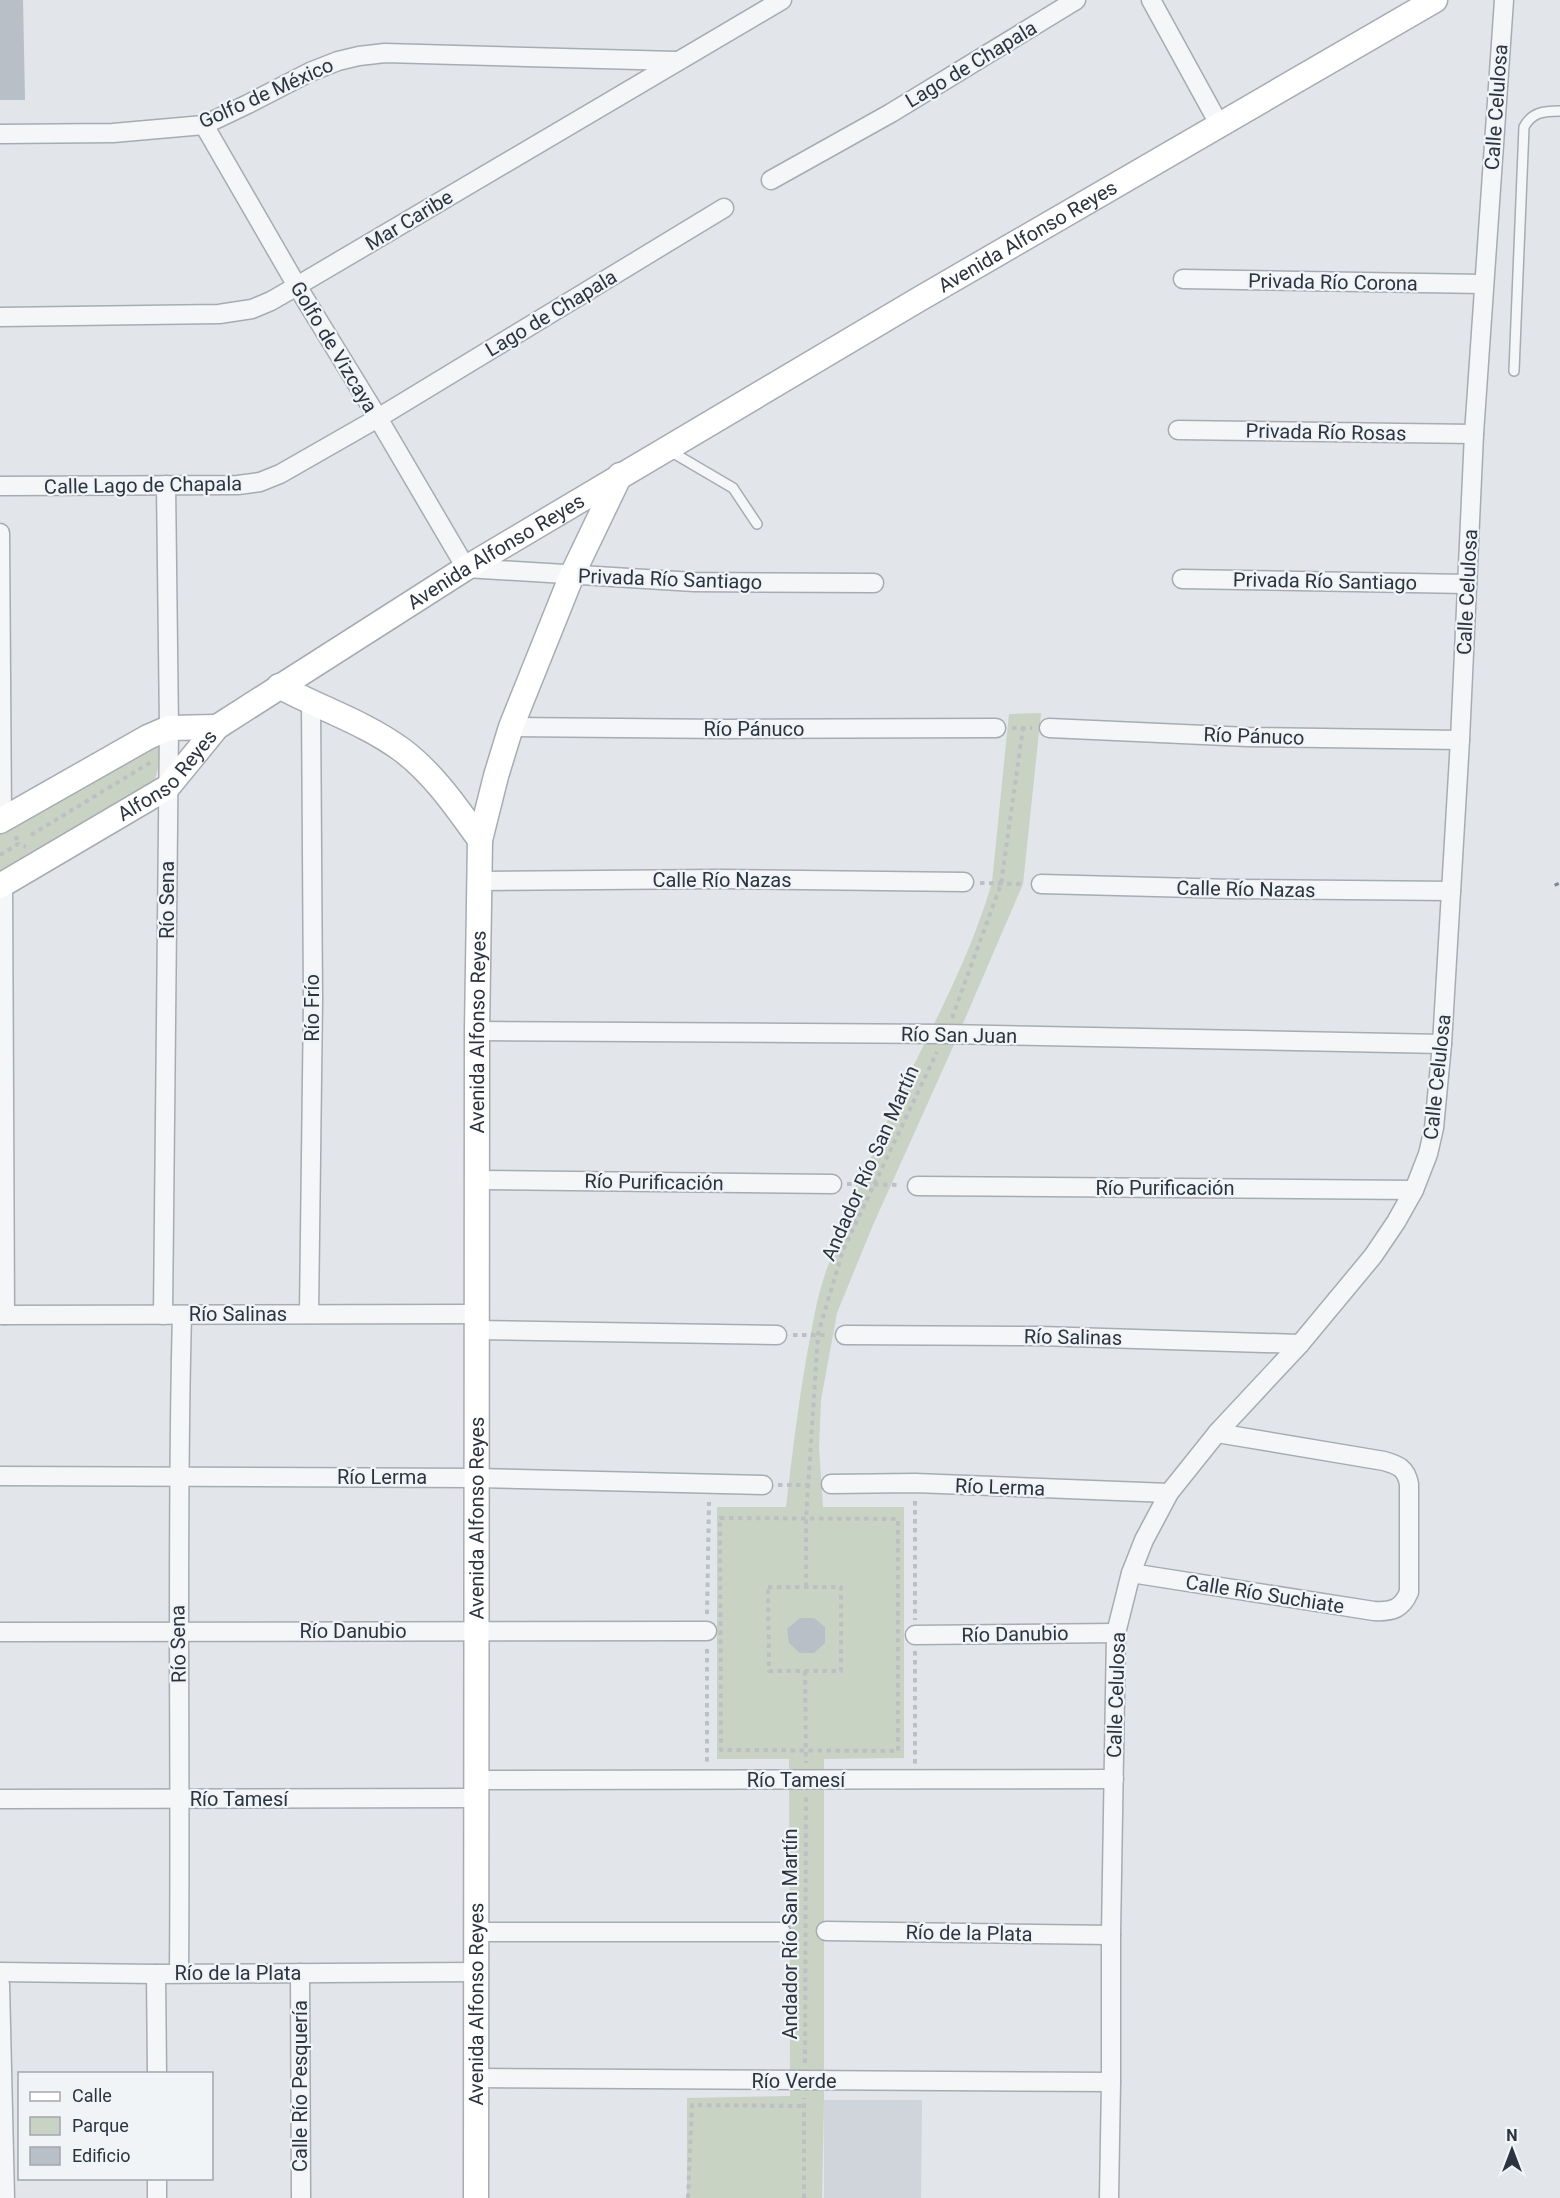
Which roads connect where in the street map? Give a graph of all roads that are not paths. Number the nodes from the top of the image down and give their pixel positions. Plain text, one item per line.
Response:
1 (782, 0) edge
2 (1076, 0) edge
3 (1151, 0) edge
4 (1435, 0) edge
5 (1504, 0) edge
6 (676, 62) junction
7 (1560, 111) edge
8 (1219, 124) junction
9 (204, 125) junction
10 (0, 134) edge
11 (771, 180) dead end
12 (724, 207) dead end
13 (1183, 279) dead end
14 (1483, 284) junction
15 (297, 286) junction
16 (0, 316) edge
17 (1514, 371) dead end
18 (378, 418) junction
19 (1178, 430) dead end
20 (1474, 434) junction
21 (665, 449) junction
22 (620, 475) junction
23 (166, 485) junction
24 (0, 486) edge
25 (757, 524) dead end
26 (0, 532) edge
27 (466, 568) junction
28 (572, 576) junction
29 (1182, 579) dead end
30 (874, 582) dead end
31 (1467, 584) junction
32 (279, 686) junction
33 (311, 702) junction
34 (217, 727) junction
35 (511, 727) junction
36 (996, 728) road end
37 (1048, 728) road end
38 (169, 740) junction
39 (1460, 740) junction
40 (168, 787) junction
41 (7, 824) edge
42 (480, 840) junction
43 (479, 881) junction
44 (964, 882) road end
45 (2, 884) edge
46 (1041, 884) road end
47 (1451, 891) junction
48 (477, 1031) junction
49 (1442, 1044) junction
50 (477, 1180) junction
51 (832, 1184) road end
52 (917, 1186) road end
53 (1414, 1190) junction
54 (309, 1314) junction
55 (2, 1315) edge
56 (173, 1315) junction
57 (477, 1322) junction
58 (777, 1335) road end
59 (846, 1335) road end
60 (1300, 1344) junction
61 (1217, 1433) junction
62 (178, 1475) junction
63 (0, 1476) edge
64 (476, 1478) junction
65 (831, 1484) road end
66 (764, 1485) road end
67 (1169, 1493) junction
68 (1131, 1573) junction
69 (178, 1631) junction
70 (477, 1631) junction
71 (706, 1631) dead end
72 (0, 1632) edge
73 (1116, 1633) junction
74 (915, 1635) dead end
75 (1114, 1779) junction
76 (477, 1789) junction
77 (0, 1799) edge
78 (180, 1799) junction
79 (826, 1931) road end
80 (476, 1932) junction
81 (781, 1932) dead end
82 (1111, 1935) junction
83 (0, 1972) edge
84 (476, 1972) junction
85 (179, 1973) junction
86 (300, 1973) junction
87 (156, 1974) junction
88 (0, 1984) edge
89 (157, 2072) edge
90 (476, 2078) junction
91 (1111, 2082) junction
92 (157, 2180) edge
93 (5, 2198) edge
94 (157, 2198) edge
95 (301, 2198) edge
96 (476, 2198) edge
97 (1109, 2198) edge

1 - 6 street, Mar Caribe
2 - 11 street, Lago de Chapala
3 - 8 street
4 - 8 street, Avenida Alfonso Reyes
5 - 14 street, Calle Celulosa
6 - 9 street, Golfo de México
6 - 15 street, Mar Caribe
7 - 17 lane
8 - 21 street, Avenida Alfonso Reyes
9 - 10 street, Golfo de México
9 - 15 street, Golfo de Vizcaya
12 - 18 street, Lago de Chapala
13 - 14 street, Privada Río Corona
14 - 20 street, Calle Celulosa
15 - 16 street, Mar Caribe
15 - 18 street, Golfo de Vizcaya
18 - 23 street, Calle Lago de Chapala
18 - 27 street, Golfo de Vizcaya
19 - 20 street, Privada Río Rosas
20 - 31 street, Calle Celulosa
21 - 22 street, Avenida Alfonso Reyes
21 - 25 lane
22 - 27 street, Avenida Alfonso Reyes
22 - 28 street, Avenida Alfonso Reyes
23 - 24 street, Calle Lago de Chapala
23 - 38 street, Río Sena
26 - 41 street
27 - 28 street, Privada Río Santiago
27 - 32 street, Avenida Alfonso Reyes
28 - 30 street, Privada Río Santiago
28 - 35 street, Avenida Alfonso Reyes
29 - 31 street, Privada Río Santiago
31 - 39 street, Calle Celulosa
32 - 33 street
32 - 34 street, Avenida Alfonso Reyes
33 - 42 street
33 - 54 street, Río Frío
34 - 38 street, Alfonso Reyes
34 - 40 street, Alfonso Reyes
35 - 36 street, Río Pánuco
35 - 42 street, Avenida Alfonso Reyes
37 - 39 street, Río Pánuco
38 - 40 street, Río Sena
38 - 41 street, Alfonso Reyes
39 - 47 street, Calle Celulosa
40 - 45 street, Alfonso Reyes
40 - 56 street, Río Sena
42 - 43 street, Avenida Alfonso Reyes
43 - 44 street, Calle Río Nazas
43 - 48 street, Avenida Alfonso Reyes
45 - 55 street
46 - 47 street, Calle Río Nazas
47 - 49 street, Calle Celulosa
48 - 49 street, Río San Juan
48 - 50 street, Avenida Alfonso Reyes
49 - 53 street, Calle Celulosa
50 - 51 street, Río Purificación
50 - 57 street, Avenida Alfonso Reyes
52 - 53 street, Río Purificación
53 - 60 street, Calle Celulosa
54 - 56 street, Río Salinas
54 - 57 street, Río Salinas
55 - 56 street, Río Salinas
56 - 62 street, Río Sena
57 - 58 street, Río Salinas
57 - 64 street, Avenida Alfonso Reyes
59 - 60 street, Río Salinas
60 - 61 street, Calle Celulosa
61 - 67 street, Calle Celulosa
61 - 68 street, Calle Río Suchiate
62 - 63 street, Río Lerma
62 - 64 street, Río Lerma
62 - 69 street, Río Sena
64 - 66 street, Río Lerma
64 - 70 street, Avenida Alfonso Reyes
65 - 67 street, Río Lerma
67 - 68 street, Calle Celulosa
68 - 73 street, Calle Celulosa
69 - 70 street, Río Danubio
69 - 72 street, Río Danubio
69 - 78 street, Río Sena
70 - 71 street, Río Danubio
70 - 76 street, Avenida Alfonso Reyes
73 - 74 street, Río Danubio
73 - 75 street, Calle Celulosa
75 - 76 street, Río Tamesí
75 - 82 street, Calle Celulosa
76 - 78 street, Río Tamesí
76 - 80 street, Avenida Alfonso Reyes
77 - 78 street, Río Tamesí
78 - 85 street, Río Sena
79 - 82 street, Río de la Plata
80 - 81 street
80 - 84 street, Avenida Alfonso Reyes
82 - 91 street, Calle Celulosa
83 - 87 street, Río de la Plata
84 - 86 street, Río de la Plata
84 - 90 street, Avenida Alfonso Reyes
85 - 86 street, Río de la Plata
85 - 87 street, Río de la Plata
86 - 95 street, Calle Río Pesquería
87 - 89 street
88 - 93 street
90 - 91 street, Río Verde
90 - 96 street, Avenida Alfonso Reyes
91 - 97 street, Calle Celulosa
92 - 94 street

